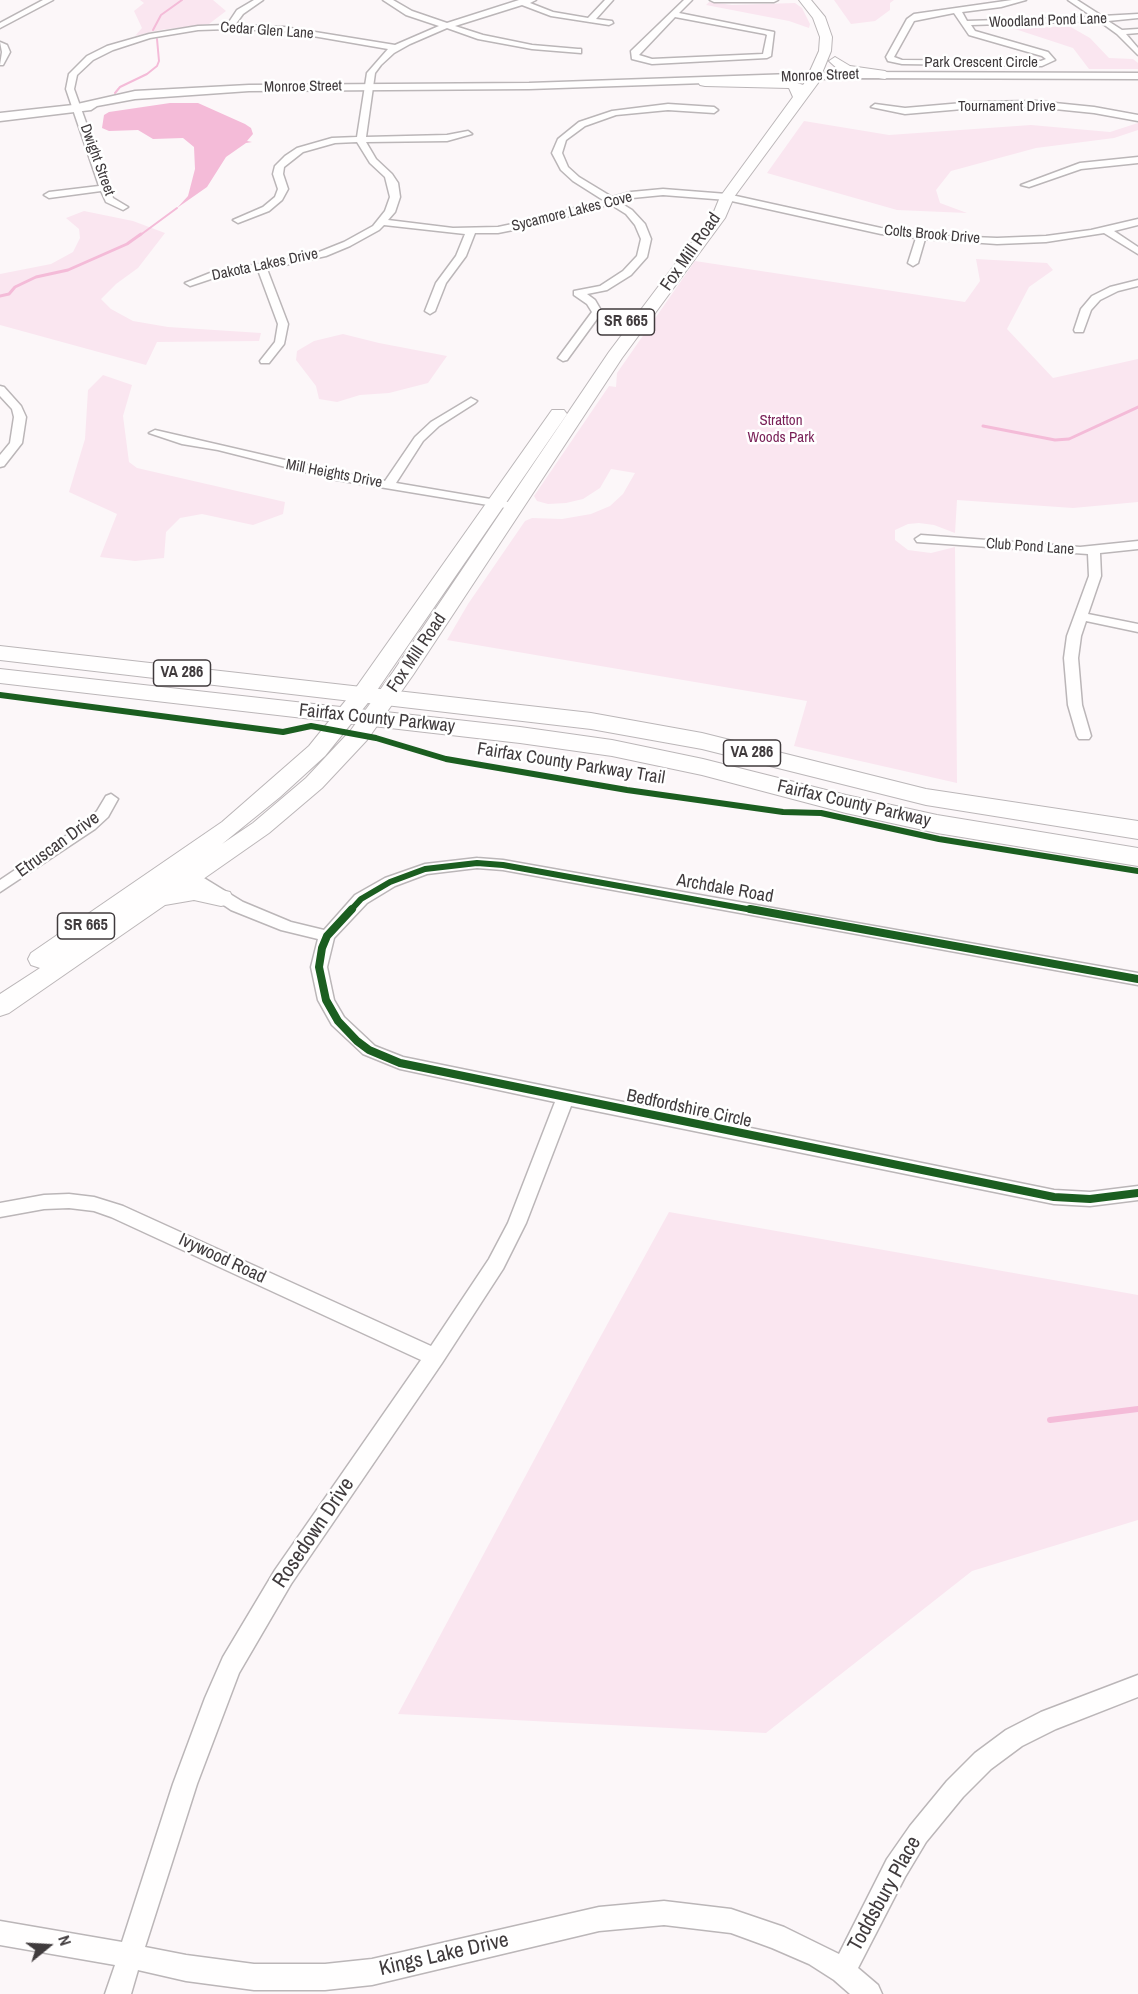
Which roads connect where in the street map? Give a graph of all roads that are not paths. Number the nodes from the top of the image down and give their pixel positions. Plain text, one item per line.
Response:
1 (46, 0) edge
2 (259, 0) edge
3 (387, 0) edge
4 (532, 0) edge
5 (609, 0) edge
6 (688, 0) edge
7 (714, 0) edge
8 (774, 0) edge
9 (805, 0) edge
10 (820, 0) edge
11 (1022, 0) edge
12 (1072, 0) edge
13 (519, 1) edge
14 (957, 11) junction
15 (831, 13) dead end
16 (674, 15) junction
17 (1136, 15) edge
18 (1103, 20) junction
19 (590, 21) junction
20 (609, 23) dead end
21 (965, 23) junction
22 (448, 25) junction
23 (0, 26) edge
24 (229, 27) junction
25 (1138, 31) edge
26 (1120, 32) junction
27 (0, 44) edge
28 (840, 45) dead end
29 (396, 48) junction
30 (578, 51) dead end
31 (1138, 53) edge
32 (835, 61) junction
33 (0, 63) edge
34 (885, 75) junction
35 (815, 76) junction
36 (1138, 77) edge
37 (705, 82) junction
38 (368, 89) junction
39 (800, 97) junction
40 (78, 106) junction
41 (875, 107) dead end
42 (714, 110) dead end
43 (0, 117) edge
44 (1138, 118) edge
45 (468, 134) dead end
46 (361, 138) junction
47 (1138, 160) edge
48 (1026, 185) dead end
49 (105, 188) junction
50 (48, 195) dead end
51 (727, 197) junction
52 (612, 200) junction
53 (123, 207) dead end
54 (238, 220) dead end
55 (381, 222) junction
56 (1138, 222) edge
57 (1106, 230) junction
58 (471, 232) junction
59 (921, 237) junction
60 (1138, 251) edge
61 (913, 263) dead end
62 (261, 266) junction
63 (190, 283) dead end
64 (1138, 284) edge
65 (429, 311) dead end
66 (1079, 330) dead end
67 (563, 358) dead end
68 (266, 361) dead end
69 (0, 389) edge
70 (471, 401) dead end
71 (155, 433) dead end
72 (0, 463) edge
73 (388, 485) junction
74 (494, 504) junction
75 (514, 507) junction
76 (921, 539) dead end
77 (1138, 545) edge
78 (1094, 551) junction
79 (1081, 616) junction
80 (1138, 628) edge
81 (0, 654) edge
82 (0, 676) edge
83 (367, 706) junction
84 (1084, 736) dead end
85 (111, 799) dead end
86 (1138, 830) edge
87 (1138, 857) edge
88 (182, 872) junction
89 (0, 887) edge
90 (221, 898) junction
91 (153, 903) junction
92 (327, 936) junction
93 (1138, 979) edge
94 (0, 987) edge
95 (0, 1007) edge
96 (565, 1099) junction
97 (1138, 1193) edge
98 (0, 1210) edge
99 (435, 1357) junction
100 (1138, 1686) edge
101 (0, 1933) edge
102 (130, 1956) junction
103 (843, 1971) junction
104 (118, 1994) edge
105 (869, 1994) edge

1 - 23 street
2 - 24 street
3 - 22 street
4 - 13 street
5 - 19 street
6 - 16 street
7 - 8 street
9 - 35 main road, Fox Mill Road / SR 665
10 - 15 main road
11 - 14 street, Park Crescent Circle
12 - 18 street
13 - 19 street
13 - 22 street
14 - 21 street, Park Crescent Circle
14 - 21 street, Park Crescent Circle
16 - 16 street
17 - 18 street, Woodland Pond Lane
18 - 21 street, Woodland Pond Lane
18 - 26 street
19 - 20 street
22 - 29 street
22 - 30 street
24 - 29 street, Cedar Glen Lane
24 - 40 street, Cedar Glen Lane
25 - 26 street
26 - 31 street
27 - 33 street
28 - 32 main road
29 - 38 street
32 - 34 main road
32 - 35 main road, Fox Mill Road / SR 665
34 - 35 main road, Monroe Street
34 - 36 main road, Monroe Street
35 - 37 main road, Monroe Street
35 - 39 main road, Fox Mill Road / SR 665
37 - 38 main road, Monroe Street
37 - 39 main road
38 - 40 main road, Monroe Street
38 - 46 street
39 - 51 main road, Fox Mill Road / SR 665
40 - 43 main road, Monroe Street
40 - 49 street, Dwight Street
41 - 44 street, Tournament Drive
42 - 52 street
45 - 46 street
46 - 54 street
46 - 55 street, Dakota Lakes Drive
47 - 48 street
49 - 50 street
49 - 53 street, Dwight Street
51 - 52 street, Sycamore Lakes Cove
51 - 59 street, Colts Brook Drive
51 - 74 main road, Fox Mill Road / SR 665
51 - 75 main road, Fox Mill Road / SR 665
52 - 58 street, Sycamore Lakes Cove
52 - 67 street
55 - 58 street, Sycamore Lakes Cove
55 - 62 street, Dakota Lakes Drive
56 - 57 street, Colts Brook Drive
57 - 59 street, Colts Brook Drive
57 - 60 street
58 - 65 street
59 - 61 street
62 - 63 street, Dakota Lakes Drive
62 - 68 street
64 - 66 street
69 - 72 street
70 - 73 street
71 - 73 street, Mill Heights Drive
73 - 74 street, Mill Heights Drive
74 - 75 street, Mill Heights Drive
74 - 83 main road, Fox Mill Road / SR 665
75 - 83 main road, Fox Mill Road / SR 665
76 - 78 street, Club Pond Lane
77 - 78 street, Club Pond Lane
78 - 79 street
79 - 80 street
79 - 84 street
81 - 83 highway, Fairfax County Parkway / VA 286
82 - 83 highway, Fairfax County Parkway / VA 286
83 - 86 highway, Fairfax County Parkway / VA 286
83 - 87 highway, Fairfax County Parkway / VA 286
83 - 88 main road, Fox Mill Road / SR 665
85 - 89 street, Etruscan Drive
88 - 90 street
88 - 91 main road, Fox Mill Road / SR 665
88 - 94 main road, Fox Mill Road / SR 665
90 - 91 main road
90 - 92 street
91 - 95 main road, Fox Mill Road / SR 665
92 - 93 street, Archdale Road
92 - 96 street, Bedfordshire Circle
96 - 97 street, Bedfordshire Circle
96 - 99 street, Rosedown Drive
98 - 99 street, Ivywood Road
99 - 102 street, Rosedown Drive
100 - 103 street, Toddsbury Place
101 - 102 street, Kings Lake Drive
102 - 103 street, Kings Lake Drive
102 - 104 street, Rosedown Drive
103 - 105 street, Kings Lake Drive

